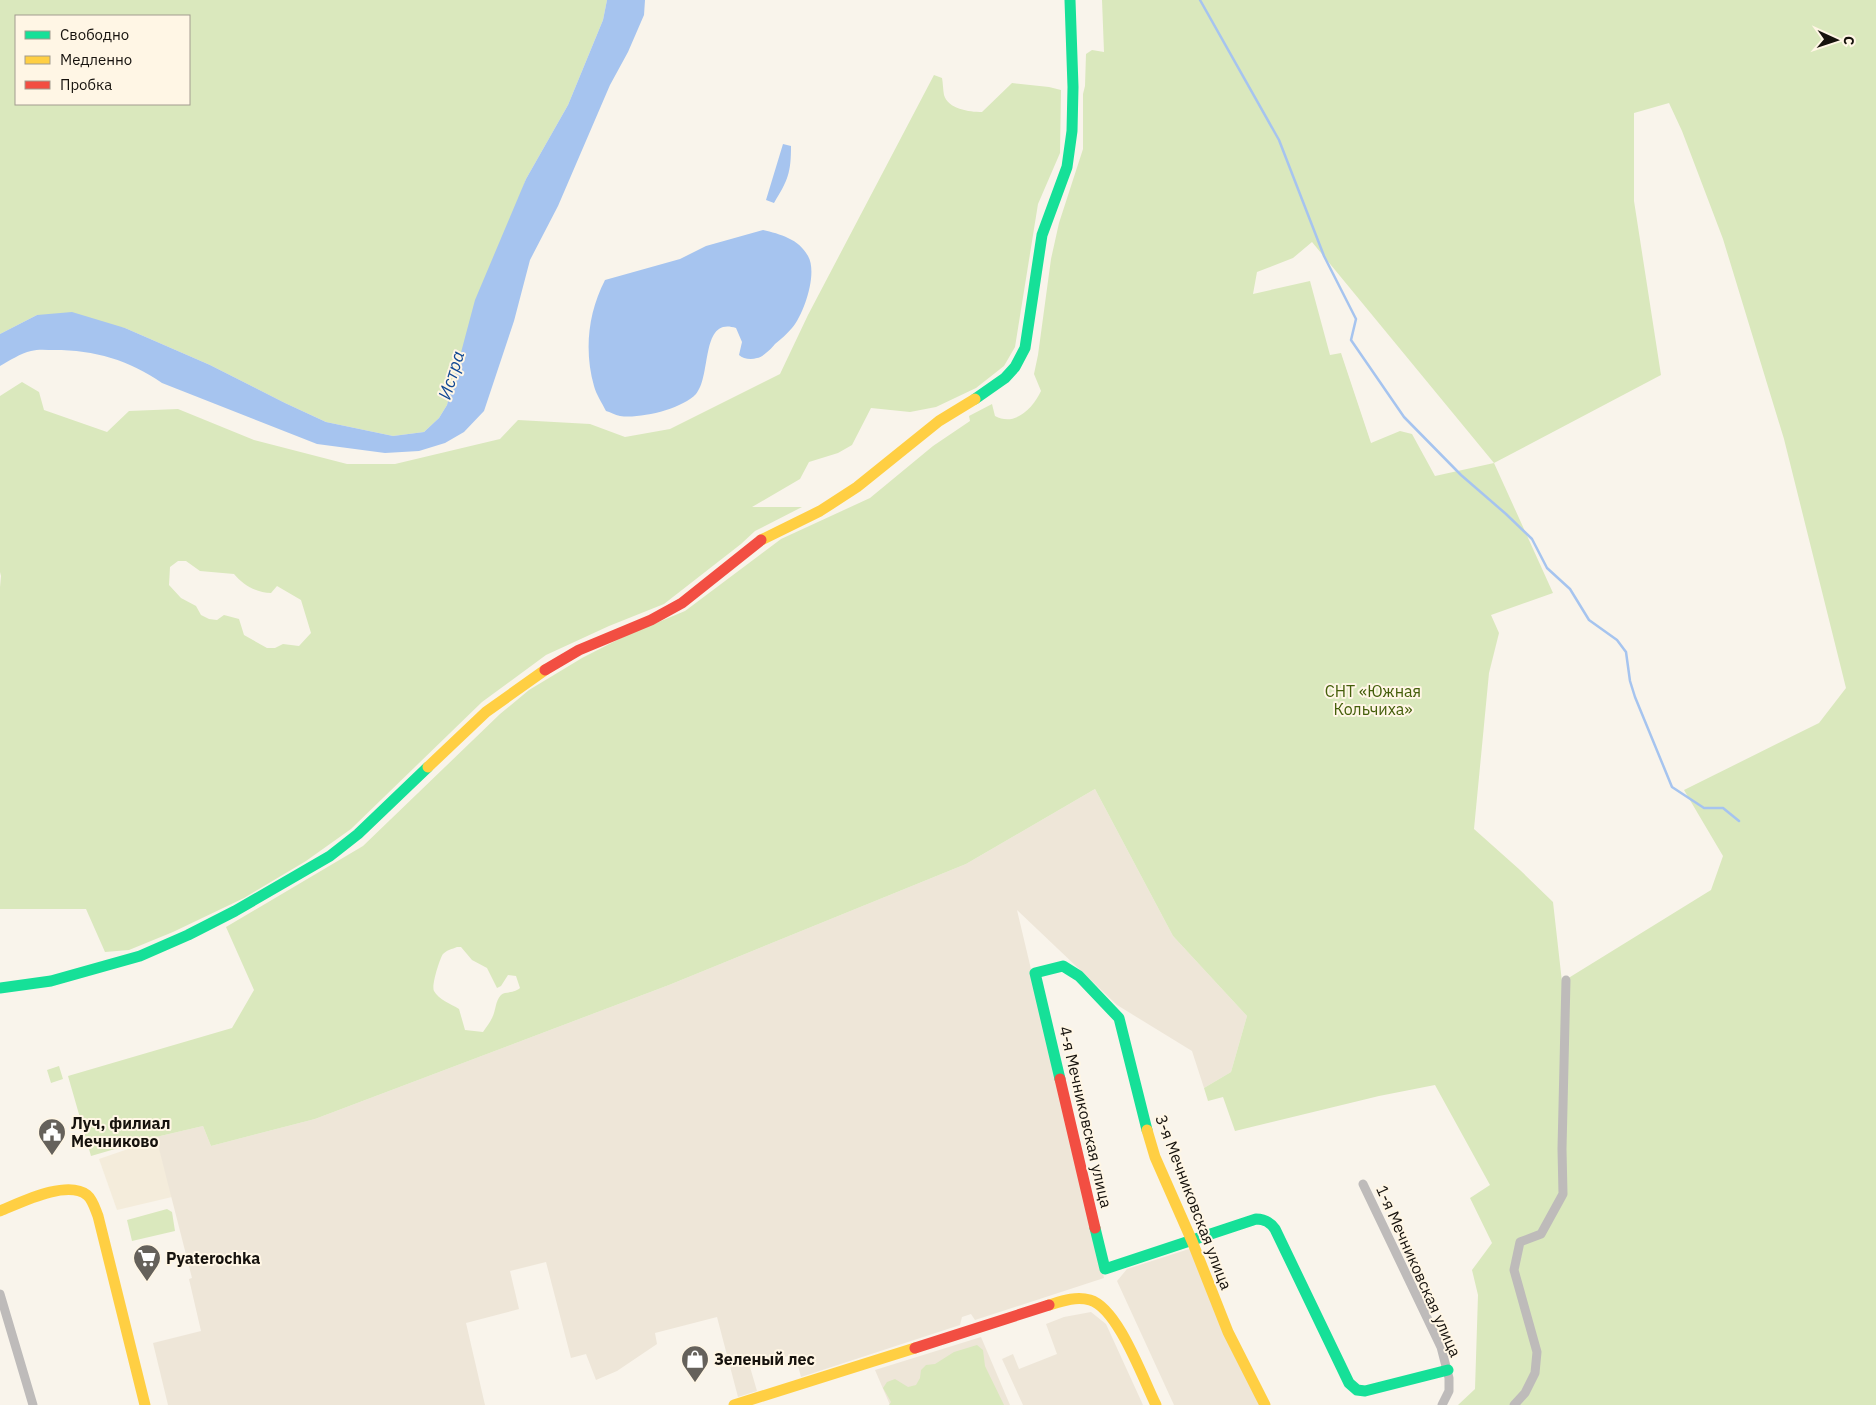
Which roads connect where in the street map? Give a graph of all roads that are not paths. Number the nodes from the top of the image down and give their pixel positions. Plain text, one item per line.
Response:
1 (1070, 0) edge
2 (1035, 972) joint
3 (1566, 980) dead end
4 (0, 988) edge
5 (1363, 1184) dead end
6 (0, 1211) edge
7 (1192, 1240) junction
8 (0, 1294) edge
9 (1448, 1370) junction
10 (33, 1405) edge
11 (145, 1405) edge
12 (734, 1405) edge
13 (1156, 1405) edge
14 (1265, 1405) edge
15 (1442, 1405) edge
16 (1514, 1405) edge

1 - 4 main road
2 - 7 main road, 3-я Мечниковская улица
2 - 7 main road, 4-я Мечниковская улица
3 - 16 street
5 - 9 street, 1-я Мечниковская улица
6 - 11 main road
7 - 9 main road
7 - 14 main road, 3-я Мечниковская улица
8 - 10 street
9 - 15 street, 1-я Мечниковская улица
12 - 13 main road

